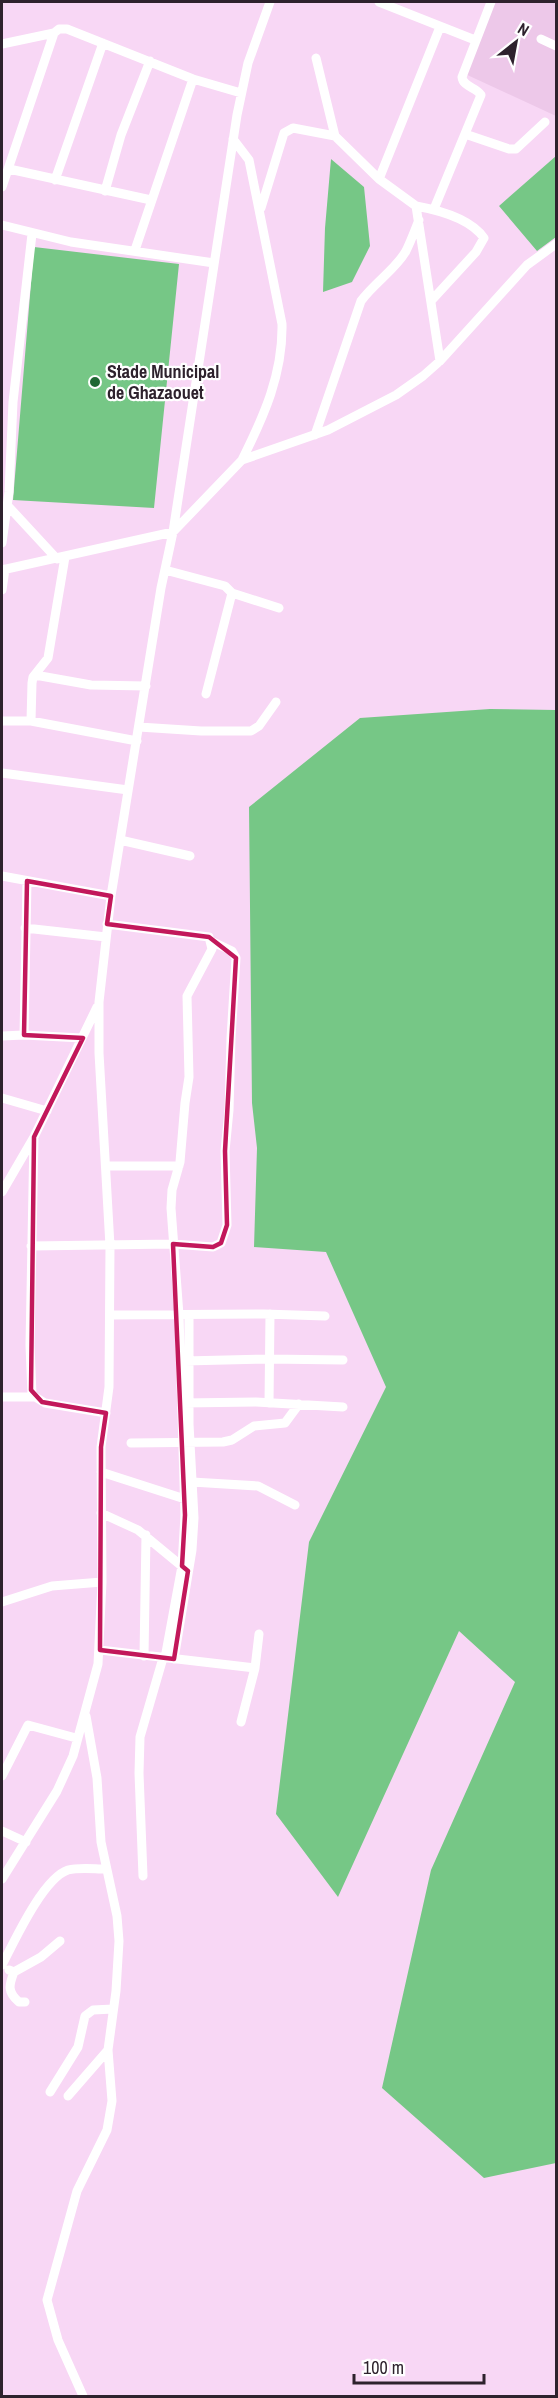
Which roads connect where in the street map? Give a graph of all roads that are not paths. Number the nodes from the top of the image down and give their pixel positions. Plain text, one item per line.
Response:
1 (270, 2) edge
2 (379, 2) edge
3 (491, 2) edge
4 (440, 27) junction
5 (54, 33) junction
6 (541, 39) dead end
7 (475, 40) junction
8 (103, 43) junction
9 (2, 44) edge
10 (556, 46) edge
11 (316, 58) dead end
12 (150, 61) junction
13 (193, 79) junction
14 (242, 93) junction
15 (545, 122) dead end
16 (465, 134) junction
17 (335, 136) junction
18 (233, 139) junction
19 (9, 169) junction
20 (379, 179) junction
21 (55, 180) junction
22 (2, 182) edge
23 (105, 191) junction
24 (151, 200) junction
25 (416, 206) junction
26 (434, 209) junction
27 (260, 213) junction
28 (418, 219) junction
29 (2, 225) edge
30 (32, 234) junction
31 (556, 244) edge
32 (135, 250) junction
33 (214, 263) junction
34 (431, 301) junction
35 (440, 361) junction
36 (315, 435) junction
37 (242, 460) junction
38 (7, 505) junction
39 (2, 529) edge
40 (173, 532) junction
41 (2, 543) edge
42 (61, 558) junction
43 (3, 570) edge
44 (165, 570) junction
45 (2, 590) edge
46 (232, 593) junction
47 (279, 608) dead end
48 (35, 675) junction
49 (146, 686) junction
50 (206, 694) dead end
51 (276, 702) dead end
52 (2, 721) edge
53 (31, 721) junction
54 (139, 727) junction
55 (137, 741) junction
56 (2, 773) edge
57 (128, 790) junction
58 (120, 840) junction
59 (190, 856) dead end
60 (2, 876) edge
61 (27, 881) junction
62 (111, 896) junction
63 (107, 924) junction
64 (25, 928) junction
65 (106, 937) junction
66 (212, 941) junction
67 (99, 1002) junction
68 (24, 1035) junction
69 (2, 1036) edge
70 (82, 1038) junction
71 (99, 1045) junction
72 (78, 1048) junction
73 (2, 1098) edge
74 (47, 1111) junction
75 (34, 1137) junction
76 (107, 1166) junction
77 (179, 1167) junction
78 (2, 1192) edge
79 (173, 1244) junction
80 (31, 1246) junction
81 (110, 1246) junction
82 (270, 1314) junction
83 (110, 1315) junction
84 (184, 1315) junction
85 (326, 1316) dead end
86 (269, 1359) junction
87 (343, 1360) dead end
88 (184, 1361) junction
89 (2, 1397) edge
90 (33, 1397) junction
91 (184, 1403) junction
92 (269, 1403) junction
93 (299, 1404) junction
94 (343, 1407) dead end
95 (106, 1413) junction
96 (131, 1443) dead end
97 (185, 1443) junction
98 (101, 1472) junction
99 (192, 1482) junction
100 (189, 1500) junction
101 (295, 1505) dead end
102 (102, 1513) junction
103 (146, 1535) junction
104 (185, 1569) junction
105 (102, 1582) junction
106 (2, 1602) edge
107 (259, 1634) dead end
108 (100, 1650) junction
109 (144, 1656) junction
110 (167, 1658) junction
111 (255, 1668) junction
112 (85, 1714) junction
113 (241, 1722) dead end
114 (76, 1738) junction
115 (2, 1776) edge
116 (2, 1831) edge
117 (26, 1842) junction
118 (106, 1869) junction
119 (143, 1875) dead end
120 (2, 1879) edge
121 (60, 1941) dead end
122 (2, 1966) edge
123 (14, 1972) junction
124 (25, 2002) dead end
125 (113, 2009) junction
126 (108, 2050) junction
127 (50, 2092) dead end
128 (68, 2096) dead end
129 (83, 2397) edge

1 - 14 street
2 - 4 street
3 - 7 street
4 - 7 street
4 - 20 street
5 - 8 street
5 - 9 street
5 - 19 street
6 - 10 street
7 - 16 street
8 - 12 street
8 - 21 street
11 - 17 street
12 - 13 street
12 - 23 street
13 - 14 street
13 - 24 street
14 - 18 street
15 - 16 street
16 - 26 street
17 - 20 street
17 - 27 street
18 - 27 street
18 - 33 street
19 - 21 street
19 - 22 street
20 - 25 street
21 - 23 street
23 - 24 street
24 - 32 street
25 - 26 street
25 - 28 street
26 - 34 street
27 - 37 street
28 - 34 street
28 - 36 street
29 - 30 street
30 - 32 street
30 - 38 street
31 - 35 street
32 - 33 street
33 - 40 street
34 - 35 street
35 - 36 street
36 - 37 street
37 - 40 street
38 - 39 street
38 - 42 street
39 - 41 street
40 - 42 street
40 - 44 street
42 - 43 street
42 - 48 street
43 - 45 street
44 - 46 street
44 - 49 street
46 - 47 street
46 - 50 street
48 - 49 street
48 - 53 street
49 - 54 street
51 - 54 street
52 - 53 street
53 - 55 street
54 - 55 street
55 - 57 street
56 - 57 street
57 - 58 street
58 - 59 street
58 - 62 street
60 - 61 street
61 - 62 street
61 - 64 street
62 - 63 street
63 - 65 street
63 - 66 street
64 - 65 street
64 - 68 street
65 - 67 street
66 - 77 street
66 - 79 street
67 - 70 street
67 - 71 street
68 - 69 street
68 - 70 street
70 - 72 street
71 - 72 street
71 - 76 street
72 - 74 street
73 - 74 street
74 - 75 street
75 - 78 street
75 - 80 street
76 - 77 street
76 - 81 street
77 - 79 street
79 - 81 street
79 - 84 street
80 - 81 street
80 - 90 street
81 - 83 street
82 - 84 street
82 - 85 street
82 - 86 street
83 - 84 street
83 - 95 street
84 - 88 street
86 - 87 street
86 - 88 street
86 - 92 street
88 - 91 street
89 - 90 street
90 - 95 street
91 - 92 street
91 - 97 street
92 - 93 street
93 - 94 street
93 - 97 street
95 - 98 street
96 - 97 street
97 - 99 street
97 - 100 street
98 - 100 street
98 - 102 street
99 - 100 street
99 - 101 street
100 - 104 street
102 - 103 street
102 - 105 street
103 - 104 street
103 - 109 street
104 - 110 street
105 - 106 street
105 - 108 street
107 - 111 street
108 - 109 street
108 - 112 street
109 - 110 street
110 - 111 street
110 - 119 street
111 - 113 street
112 - 114 street
112 - 118 street
114 - 115 street
114 - 117 street
116 - 117 street
117 - 120 street
118 - 122 street
118 - 125 street
121 - 123 street
122 - 123 street
123 - 124 street
125 - 126 street
125 - 127 street
126 - 128 street
126 - 129 street

